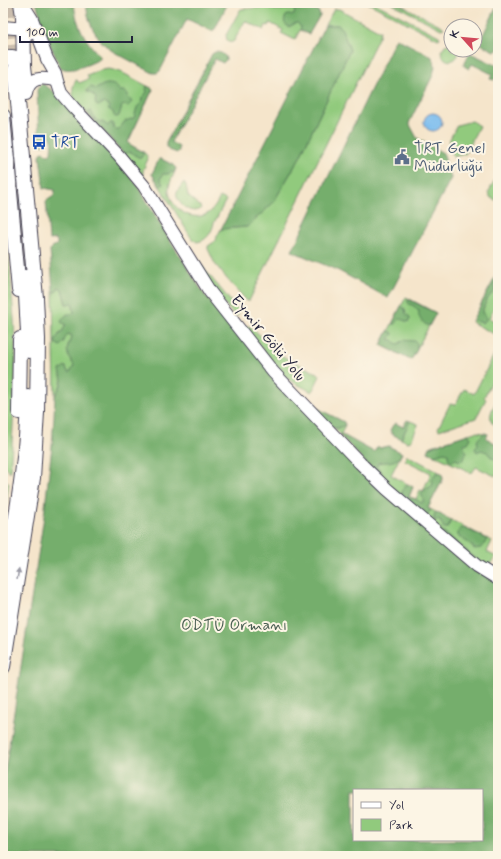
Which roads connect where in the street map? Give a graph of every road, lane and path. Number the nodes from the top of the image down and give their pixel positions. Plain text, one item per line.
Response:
1 (21, 3) edge
2 (3, 27) edge
3 (23, 28) junction
4 (12, 66) edge
5 (57, 81) junction
6 (26, 94) junction
7 (3, 116) edge
8 (27, 476) junction
9 (16, 513) junction
10 (3, 529) edge
11 (5, 572) edge
12 (498, 578) edge
13 (3, 596) edge
14 (3, 667) edge

1 - 3 main road
1 - 5 street
2 - 3 street
3 - 4 main road
3 - 5 street
4 - 6 main road
4 - 8 main road
5 - 6 street
5 - 12 street, Eymir Gölü Yolu
6 - 8 main road
7 - 8 main road
8 - 9 main road
14 -> 8 main road
9 - 10 street
9 - 11 main road
11 - 13 main road

